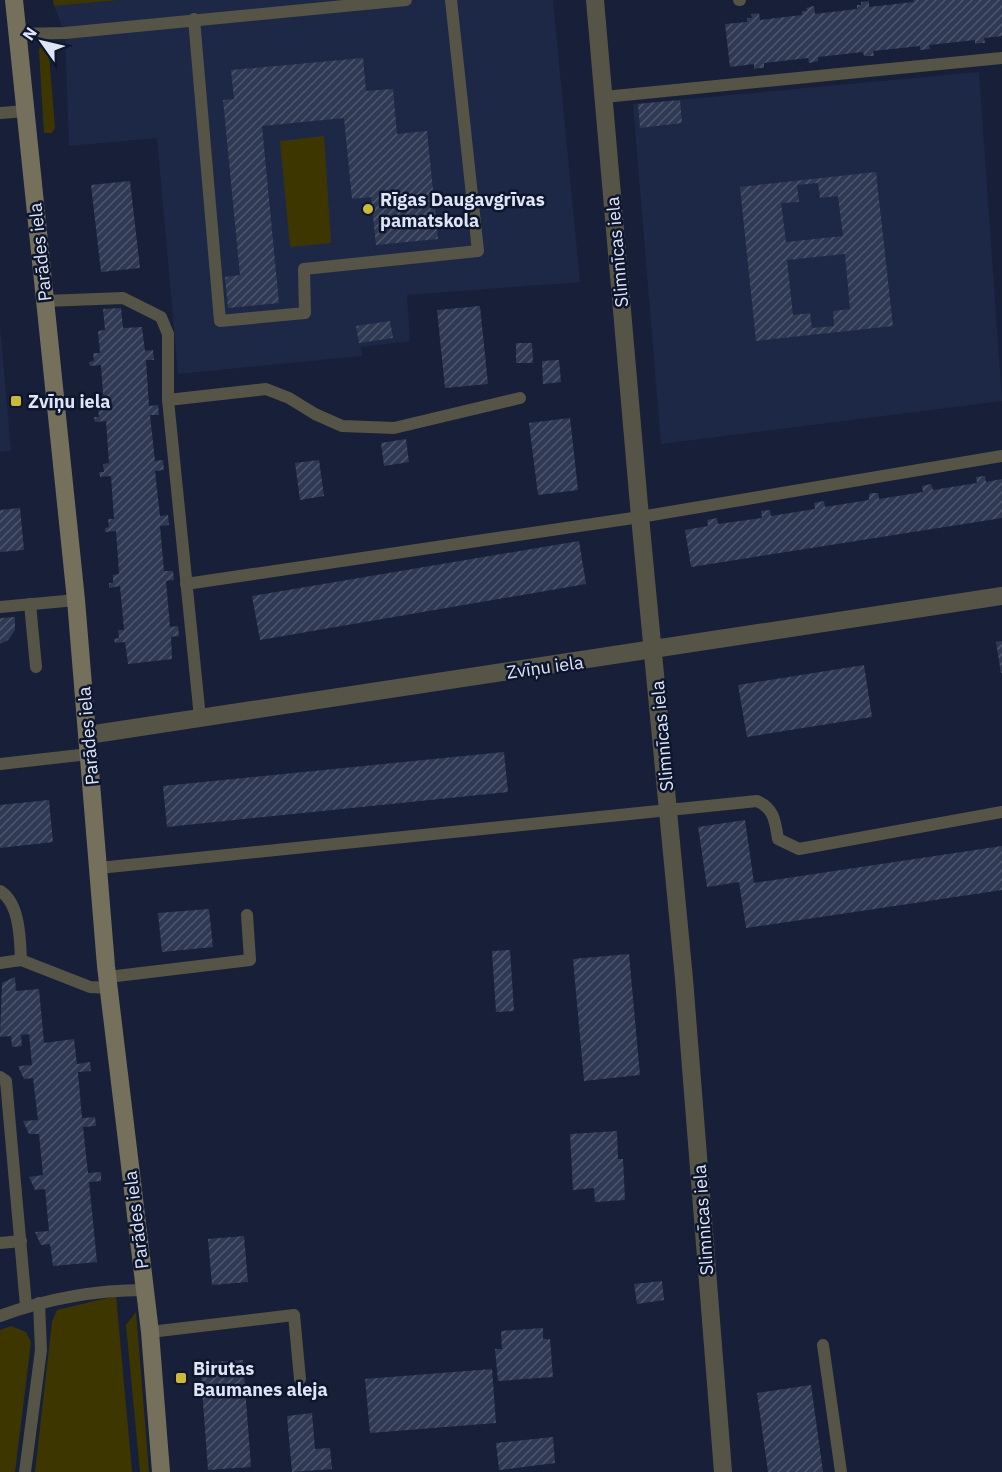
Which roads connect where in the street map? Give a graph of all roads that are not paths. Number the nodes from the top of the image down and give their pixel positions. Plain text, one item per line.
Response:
1 (14, 0) edge
2 (406, 0) edge
3 (451, 0) edge
4 (595, 0) edge
5 (194, 19) junction
6 (18, 34) junction
7 (1002, 58) edge
8 (604, 97) junction
9 (26, 111) junction
10 (0, 113) edge
11 (45, 301) junction
12 (520, 398) dead end
13 (168, 400) junction
14 (1002, 456) edge
15 (640, 517) junction
16 (186, 584) junction
17 (1002, 596) edge
18 (76, 600) junction
19 (30, 604) junction
20 (0, 607) edge
21 (654, 651) junction
22 (36, 667) dead end
23 (200, 718) junction
24 (89, 744) junction
25 (0, 764) edge
26 (668, 809) junction
27 (1002, 812) edge
28 (99, 868) junction
29 (0, 891) edge
30 (247, 915) dead end
31 (21, 960) junction
32 (0, 963) edge
33 (108, 982) junction
34 (0, 1077) edge
35 (21, 1241) junction
36 (0, 1243) edge
37 (145, 1290) junction
38 (32, 1305) junction
39 (0, 1316) edge
40 (150, 1332) junction
41 (823, 1345) dead end
42 (300, 1379) dead end
43 (24, 1472) edge
44 (161, 1472) edge
45 (723, 1472) edge
46 (841, 1472) edge

1 - 6 street, Parādes iela
2 - 5 lane
3 - 5 lane
4 - 8 street, Slimnīcas iela
5 - 6 lane
6 - 9 street, Parādes iela
7 - 8 lane
8 - 15 street, Slimnīcas iela
9 - 10 lane
9 - 11 street, Parādes iela
11 - 13 lane
11 - 18 street, Parādes iela
12 - 13 lane
13 - 16 lane
14 - 15 lane
15 - 16 lane
15 - 21 street, Slimnīcas iela
16 - 23 lane
17 - 21 street, Zvīņu iela
18 - 19 lane
18 - 24 street, Parādes iela
19 - 20 lane
19 - 22 lane
21 - 23 street, Zvīņu iela
21 - 26 street, Slimnīcas iela
23 - 24 street, Zvīņu iela
24 - 25 lane
24 - 28 street, Parādes iela
26 - 27 lane
26 - 28 lane
26 - 45 street, Slimnīcas iela
28 - 33 street, Parādes iela
29 - 31 lane
30 - 33 lane
31 - 32 lane
31 - 33 lane
33 - 37 street, Parādes iela
34 - 35 lane
35 - 36 lane
35 - 38 lane
37 - 38 lane
37 - 40 street, Parādes iela
38 - 39 lane
38 - 43 lane
40 - 42 lane
40 - 44 street, Parādes iela
41 - 46 lane

